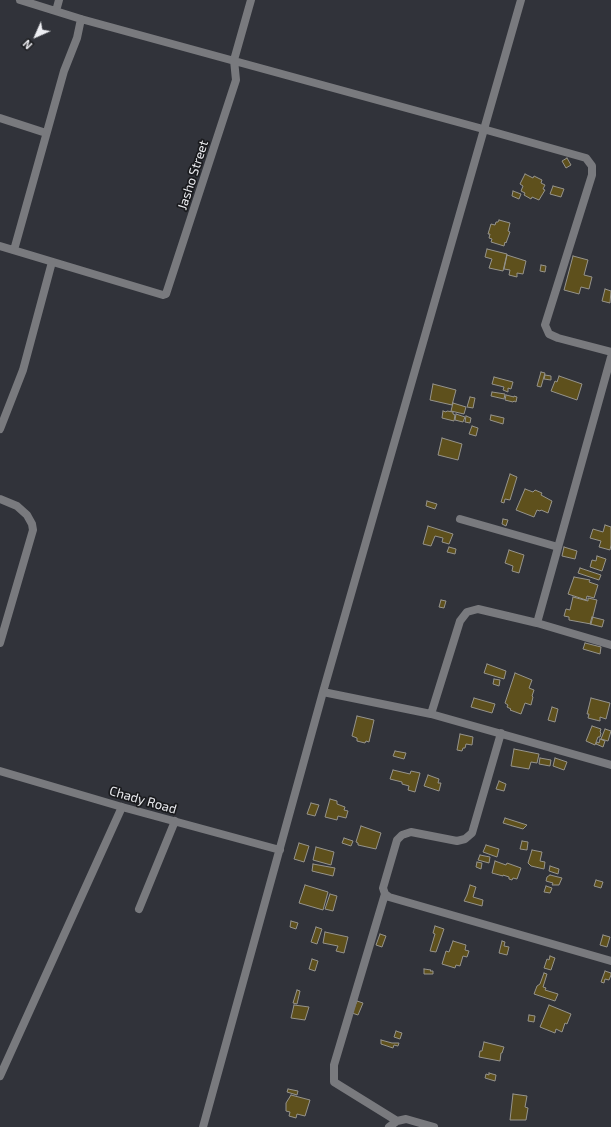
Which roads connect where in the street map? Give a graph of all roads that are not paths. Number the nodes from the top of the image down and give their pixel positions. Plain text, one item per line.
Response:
1 (20, 0) edge
2 (59, 0) edge
3 (251, 0) edge
4 (521, 0) edge
5 (56, 10) junction
6 (82, 19) junction
7 (234, 60) junction
8 (0, 118) edge
9 (483, 128) junction
10 (46, 133) junction
11 (0, 246) edge
12 (14, 250) junction
13 (52, 262) junction
14 (611, 352) edge
15 (611, 357) edge
16 (0, 429) edge
17 (0, 499) edge
18 (460, 519) dead end
19 (558, 548) junction
20 (537, 623) junction
21 (0, 643) edge
22 (611, 645) edge
23 (323, 692) junction
24 (432, 714) junction
25 (501, 733) junction
26 (611, 765) edge
27 (0, 771) edge
28 (122, 807) junction
29 (175, 822) junction
30 (280, 850) junction
31 (385, 894) junction
32 (139, 909) dead end
33 (611, 961) edge
34 (0, 1076) edge
35 (397, 1121) junction
36 (203, 1127) edge
37 (390, 1127) edge
38 (434, 1127) edge

1 - 5 street
2 - 5 street
3 - 7 street
4 - 9 street
5 - 6 street
6 - 7 street
6 - 10 street
7 - 9 street
7 - 13 street, Jasho Street
8 - 10 street
9 - 14 street
9 - 23 street
10 - 12 street
11 - 12 street
12 - 13 street
13 - 16 street
15 - 19 street
17 - 21 street
18 - 19 street
19 - 20 street
20 - 22 street
20 - 24 street
23 - 24 street
23 - 30 street
24 - 25 street
25 - 26 street
25 - 31 street
27 - 28 street, Chady Road
28 - 29 street, Chady Road
28 - 34 street
29 - 30 street, Chady Road
29 - 32 street
30 - 36 street
31 - 33 street
31 - 35 street
35 - 37 street
35 - 38 street

